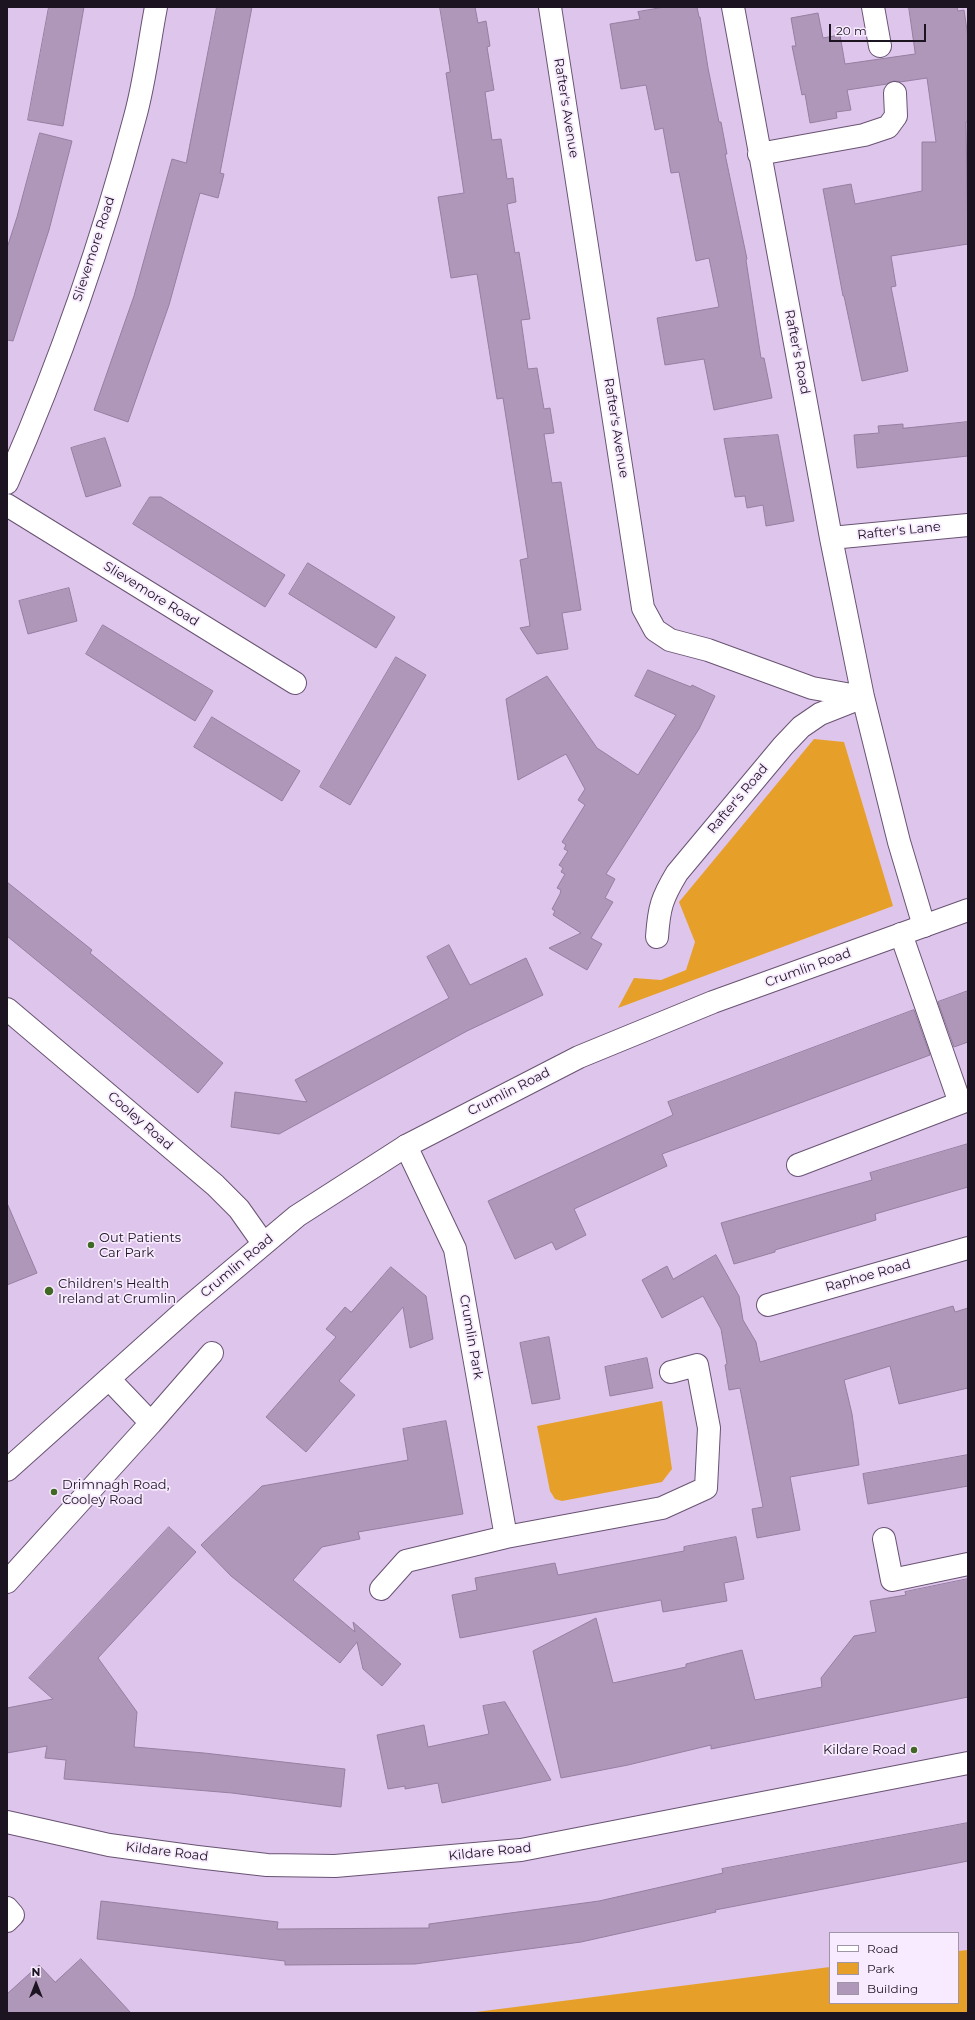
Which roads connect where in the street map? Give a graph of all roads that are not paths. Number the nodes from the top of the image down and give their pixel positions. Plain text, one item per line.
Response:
1 (156, 7) edge
2 (550, 7) edge
3 (873, 7) edge
4 (738, 8) edge
5 (880, 46) dead end
6 (895, 93) dead end
7 (759, 154) junction
8 (7, 483) edge
9 (7, 504) edge
10 (968, 524) edge
11 (831, 538) junction
12 (295, 683) dead end
13 (863, 697) junction
14 (968, 910) edge
15 (924, 926) junction
16 (901, 934) junction
17 (657, 937) dead end
18 (7, 1009) edge
19 (964, 1102) edge
20 (406, 1146) junction
21 (798, 1165) dead end
22 (263, 1243) junction
23 (968, 1248) edge
24 (768, 1304) dead end
25 (212, 1353) dead end
26 (672, 1372) dead end
27 (109, 1379) junction
28 (151, 1423) junction
29 (7, 1470) edge
30 (506, 1537) junction
31 (884, 1539) dead end
32 (968, 1564) edge
33 (7, 1582) edge
34 (381, 1589) dead end
35 (968, 1763) edge
36 (9, 1829) edge
37 (7, 1908) edge
38 (7, 1921) edge

1 - 8 street, Slievemore Road
2 - 13 street, Rafter's Avenue
3 - 5 street
4 - 7 street, Rafter's Road
6 - 7 street
7 - 11 street, Rafter's Road
9 - 12 street, Slievemore Road
10 - 11 street, Rafter's Lane
11 - 13 street, Rafter's Road
13 - 15 street, Rafter's Road
13 - 17 street, Rafter's Road
14 - 15 street, Crumlin Road
15 - 16 street, Crumlin Road
16 - 19 street
16 - 20 street, Crumlin Road
18 - 22 street, Cooley Road
19 - 21 street
20 - 22 street, Crumlin Road
20 - 30 street, Crumlin Park
22 - 27 street, Crumlin Road
23 - 24 street, Raphoe Road
25 - 28 street
26 - 30 street
27 - 28 street
27 - 29 street, Crumlin Road
28 - 33 street
30 - 34 street
31 - 32 street
35 - 36 street, Kildare Road
37 - 38 street

